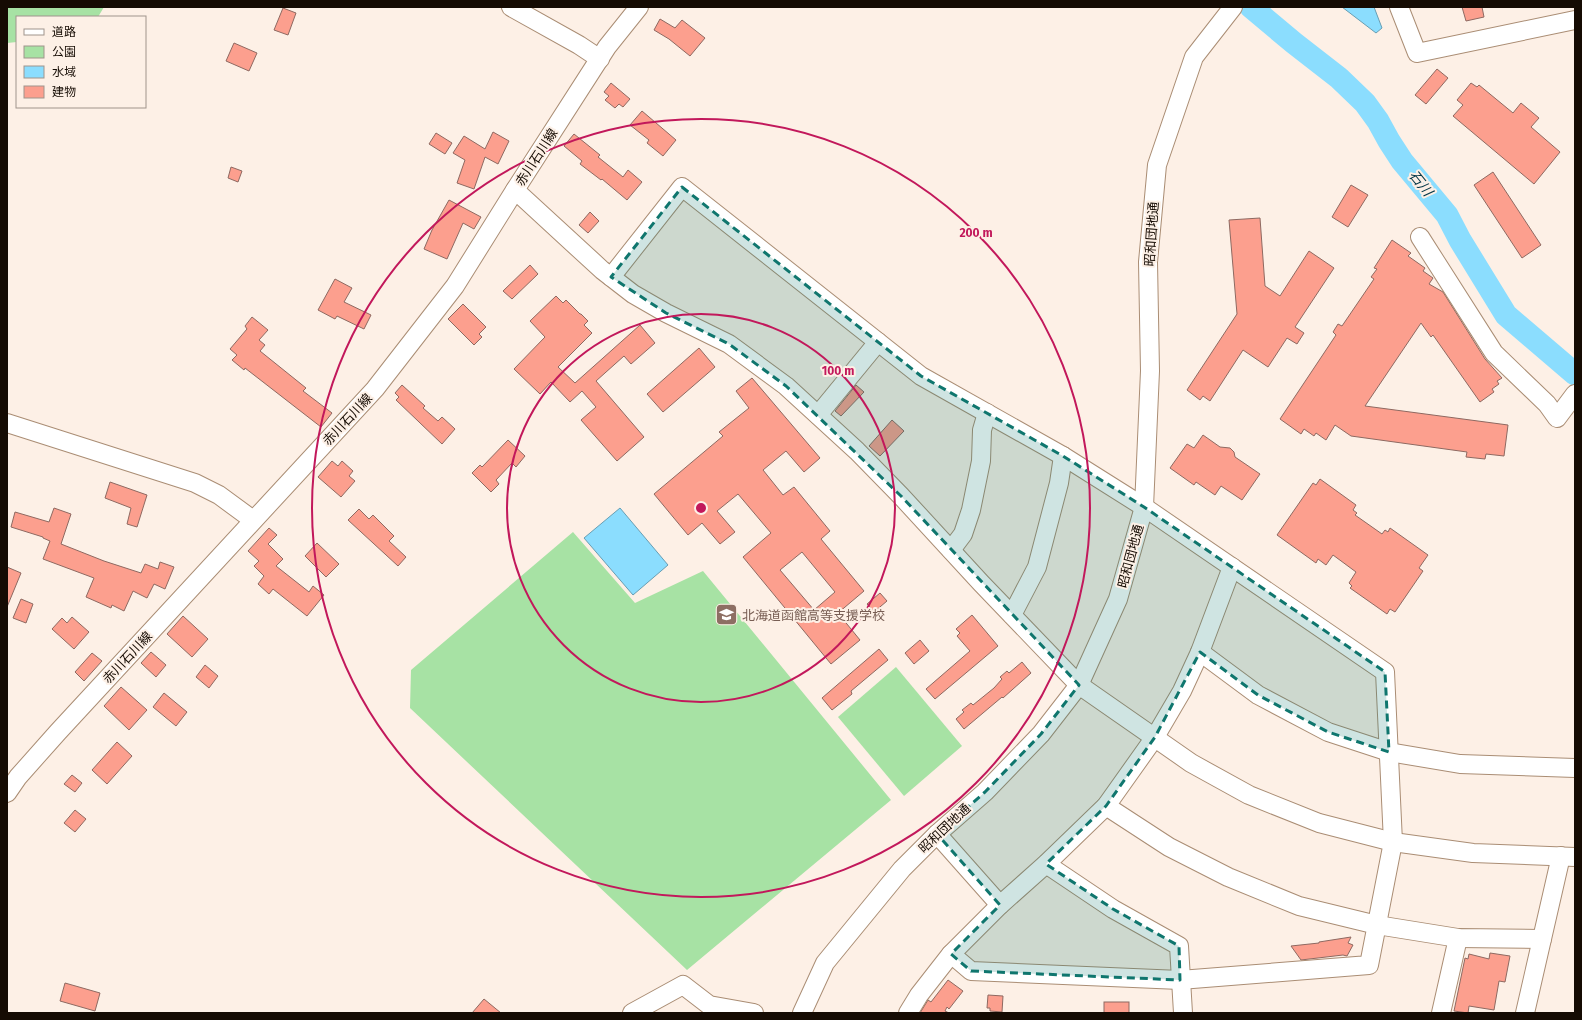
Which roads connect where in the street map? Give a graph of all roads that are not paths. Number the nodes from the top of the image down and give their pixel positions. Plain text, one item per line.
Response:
1 (511, 7) edge
2 (639, 7) edge
3 (1399, 7) edge
4 (1229, 12) edge
5 (1575, 20) edge
6 (600, 59) junction
7 (515, 190) junction
8 (1420, 237) dead end
9 (611, 277) junction
10 (878, 342) junction
11 (1573, 397) edge
12 (987, 413) junction
13 (818, 415) junction
14 (7, 423) edge
15 (1063, 456) junction
16 (1144, 507) junction
17 (253, 520) junction
18 (951, 550) junction
19 (1232, 567) junction
20 (1012, 615) junction
21 (1200, 652) junction
22 (1079, 685) junction
23 (1155, 737) junction
24 (1389, 752) junction
25 (1575, 768) edge
26 (7, 793) edge
27 (1106, 806) junction
28 (937, 834) junction
29 (1393, 842) junction
30 (1568, 857) edge
31 (1046, 864) junction
32 (1000, 905) junction
33 (1378, 925) junction
34 (1458, 938) junction
35 (1542, 939) junction
36 (951, 954) junction
37 (1180, 980) junction
38 (708, 1009) edge
39 (632, 1013) edge
40 (754, 1013) edge
41 (802, 1013) edge
42 (908, 1013) edge
43 (1183, 1013) edge
44 (1441, 1013) edge
45 (1525, 1013) edge

1 - 6 street
2 - 6 street, 赤川石川線
3 - 5 street
4 - 16 street, 昭和団地通
6 - 7 street, 赤川石川線
7 - 9 street
7 - 17 street, 赤川石川線
8 - 11 street
9 - 10 street
9 - 13 street
10 - 12 street
10 - 13 street
12 - 15 street
12 - 18 street
13 - 18 street
14 - 17 street
15 - 16 street
15 - 20 street
16 - 19 street
16 - 22 street, 昭和団地通
17 - 26 street, 赤川石川線
18 - 20 street
19 - 21 street
19 - 24 street
20 - 22 street
21 - 23 street
21 - 24 street
22 - 23 street
22 - 28 street, 昭和団地通
23 - 27 street
23 - 29 street
24 - 25 street
24 - 29 street
27 - 31 street
27 - 33 street
28 - 32 street
28 - 41 street, 昭和団地通
29 - 30 street
29 - 33 street
30 - 35 street
31 - 32 street
31 - 37 street
32 - 36 street
33 - 34 street
33 - 37 street
34 - 35 street
34 - 44 street
35 - 45 street
36 - 37 street
36 - 42 street
37 - 43 street
38 - 39 street
38 - 40 street

